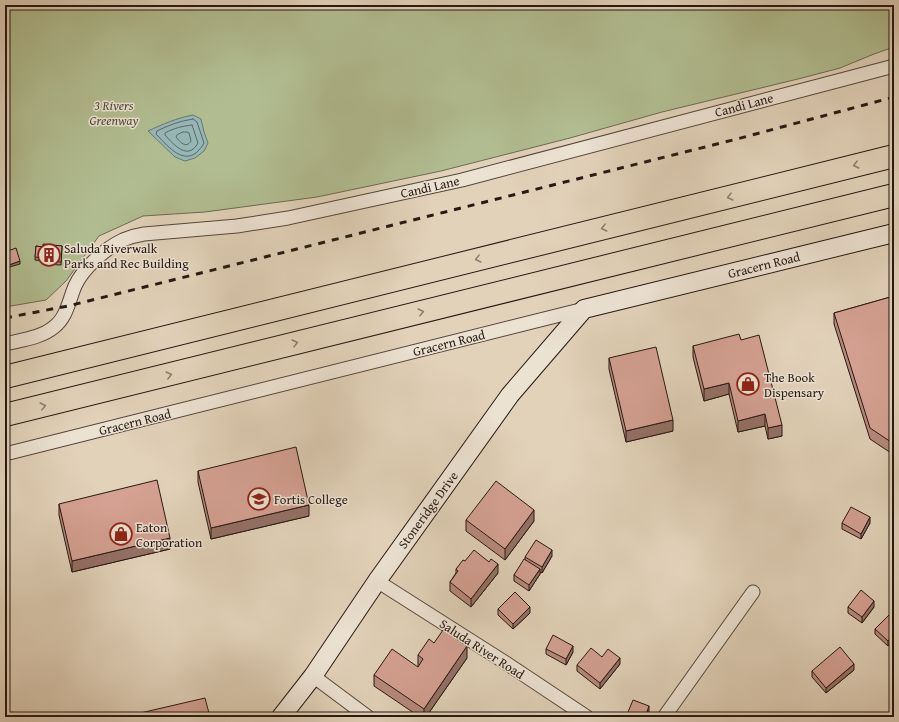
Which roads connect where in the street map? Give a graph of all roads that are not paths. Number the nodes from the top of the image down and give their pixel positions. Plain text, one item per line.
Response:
1 (894, 66) edge
2 (894, 156) edge
3 (894, 195) edge
4 (894, 233) edge
5 (584, 309) junction
6 (5, 344) edge
7 (5, 377) edge
8 (5, 415) edge
9 (5, 454) edge
10 (377, 581) junction
11 (753, 592) dead end
12 (313, 676) junction
13 (281, 717) edge
14 (368, 717) edge
15 (587, 717) edge
16 (664, 717) edge

1 - 6 street, Candi Lane
2 -> 7 highway
8 -> 3 highway
4 - 5 street, Gracern Road
5 - 9 street, Gracern Road
5 - 10 street, Stoneridge Drive
10 - 12 street, Stoneridge Drive
10 - 15 street, Saluda River Road
11 - 16 street
12 - 13 street, Stoneridge Drive
12 - 14 street

